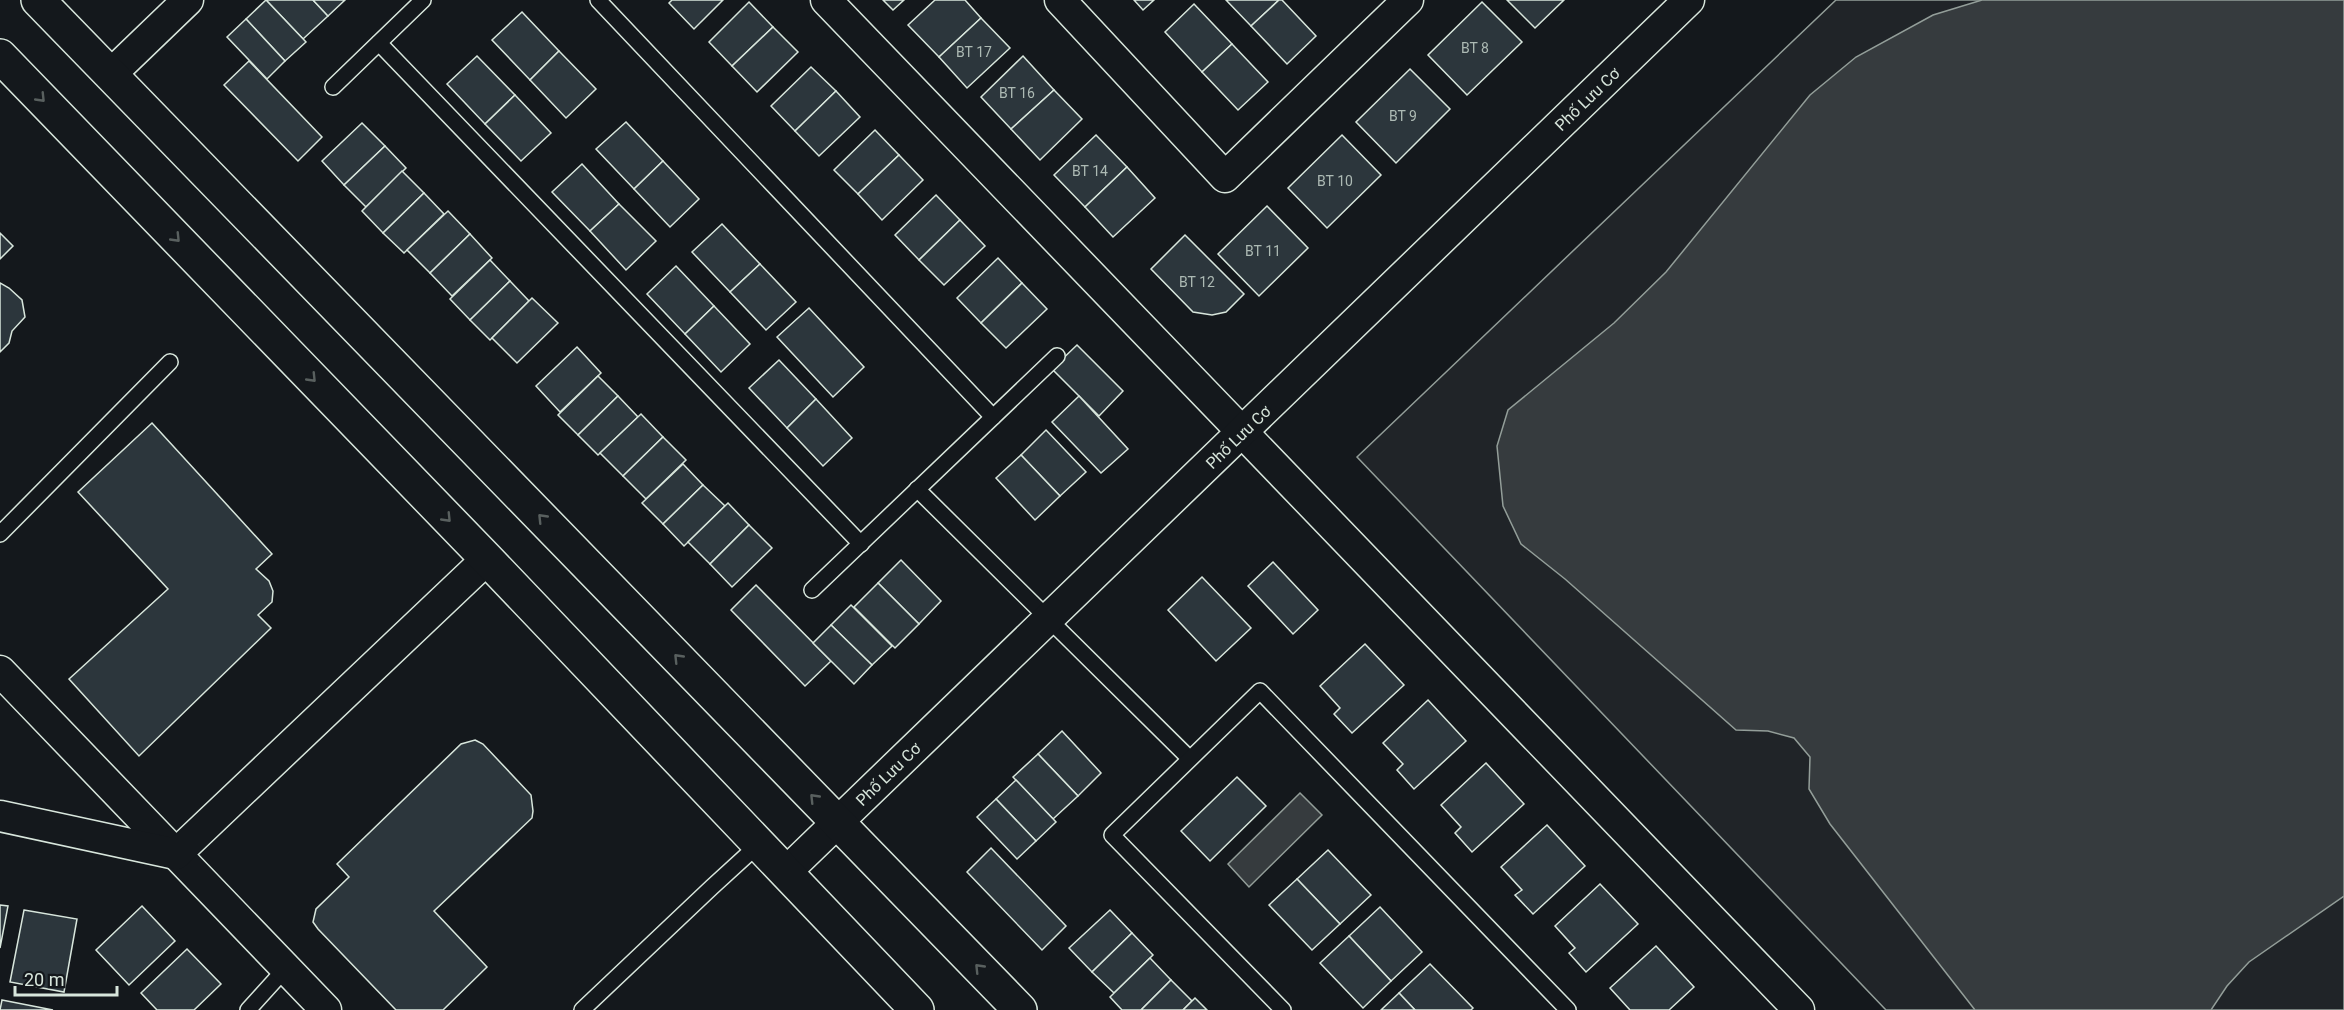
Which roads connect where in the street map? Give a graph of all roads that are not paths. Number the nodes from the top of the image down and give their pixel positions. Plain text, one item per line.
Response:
1 (38, 0) edge
2 (188, 0) edge
3 (423, 0) edge
4 (598, 0) edge
5 (826, 0) edge
6 (1060, 0) edge
7 (1689, 0) edge
8 (1391, 5) edge
9 (379, 43) junction
10 (0, 56) edge
11 (110, 75) junction
12 (333, 87) dead end
13 (1057, 356) dead end
14 (170, 362) dead end
15 (993, 417) junction
16 (1244, 432) junction
17 (917, 489) junction
18 (0, 534) edge
19 (861, 544) junction
20 (487, 559) junction
21 (812, 590) dead end
22 (1048, 618) junction
23 (0, 670) edge
24 (1190, 758) junction
25 (0, 816) edge
26 (838, 823) junction
27 (758, 845) junction
28 (177, 854) junction
29 (785, 873) junction
30 (286, 968) junction
31 (248, 1010) edge
32 (326, 1010) edge
33 (582, 1010) edge
34 (916, 1010) edge
35 (1020, 1010) edge
36 (1283, 1010) edge
37 (1568, 1010) edge
38 (1799, 1010) edge

1 - 11 street
2 - 11 street
3 - 9 lane
4 - 15 lane
5 - 16 street
6 - 8 street
7 - 16 street, Phố Lưu Cơ
9 - 12 lane
9 - 19 lane
10 -> 20 street
26 -> 11 street
13 - 15 lane
14 - 18 lane
15 - 17 lane
16 - 22 street, Phố Lưu Cơ
16 - 38 street
17 - 19 lane
17 - 22 lane
19 - 21 lane
20 - 27 street
20 - 28 street
22 - 24 lane
22 - 26 street, Phố Lưu Cơ
23 - 28 street
24 - 36 lane
24 - 37 lane
25 - 28 street
26 - 29 street, Phố Lưu Cơ
35 -> 26 street
27 - 29 street
27 - 33 lane
28 - 30 street
29 - 34 street
30 - 31 lane
30 - 32 street

